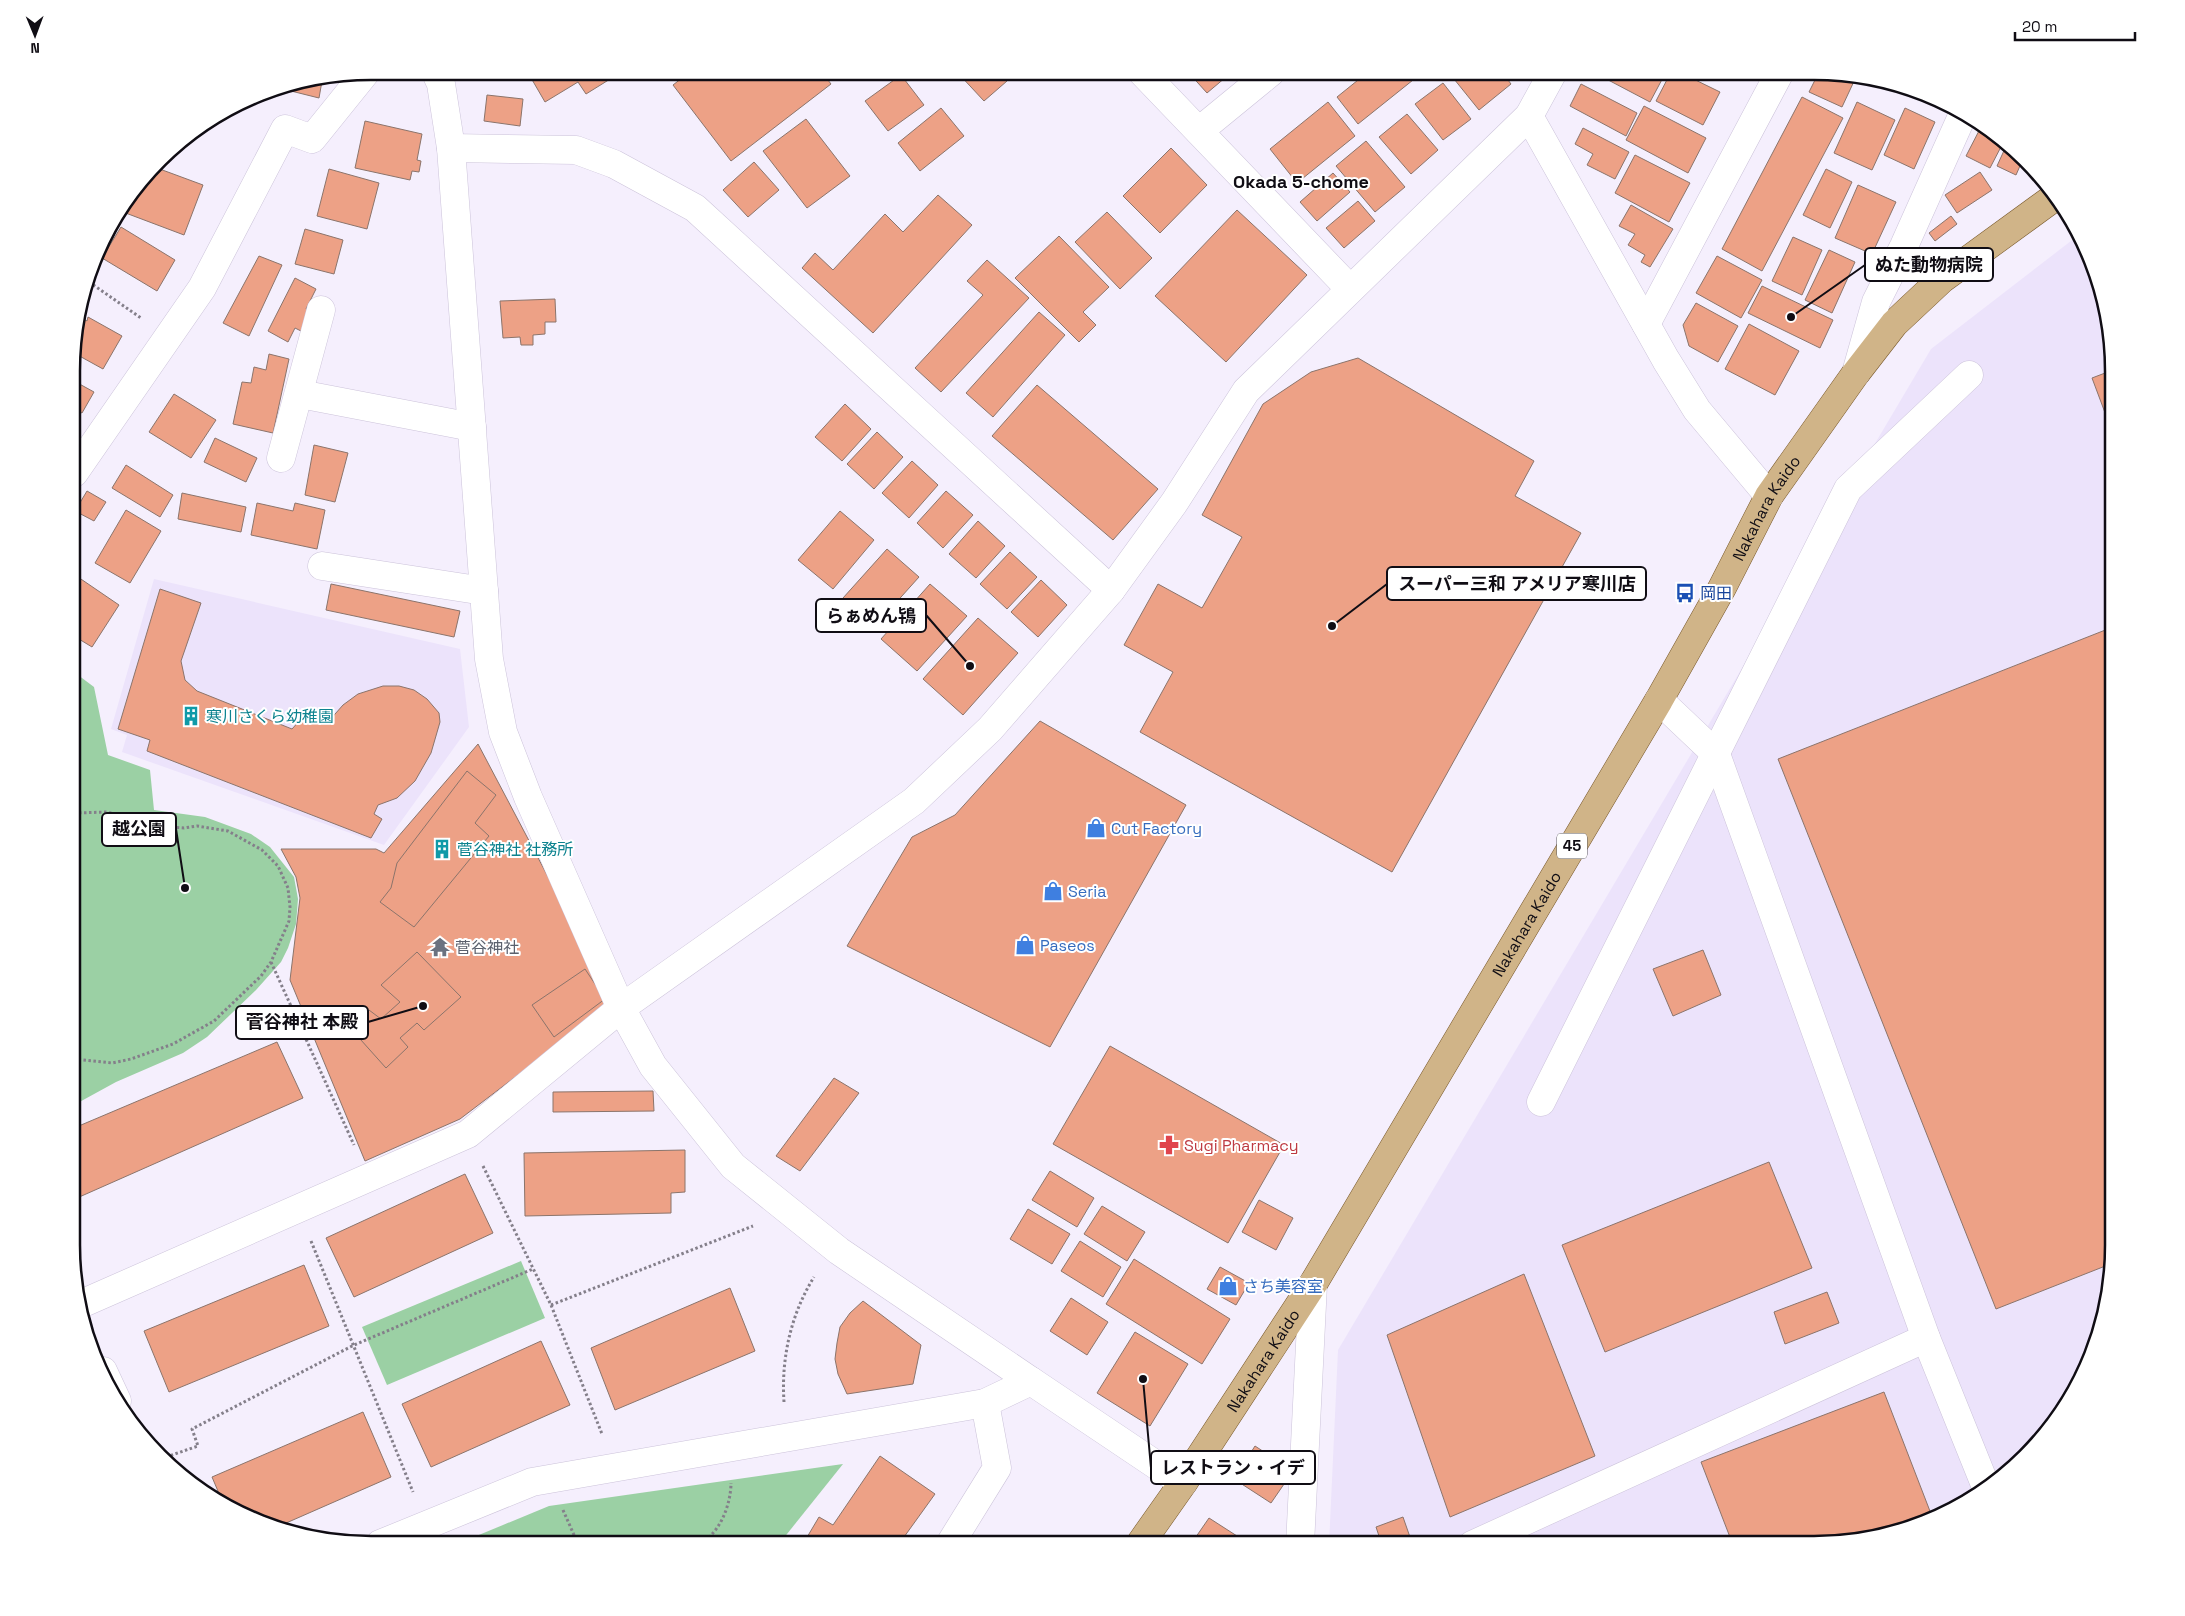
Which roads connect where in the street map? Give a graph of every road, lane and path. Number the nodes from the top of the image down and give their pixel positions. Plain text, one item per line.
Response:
1 (438, 80) edge
2 (1150, 80) edge
3 (1261, 80) edge
4 (1549, 80) edge
5 (1776, 80) edge
6 (359, 81) edge
7 (1529, 116) junction
8 (1960, 120) edge
9 (1199, 131) junction
10 (451, 148) junction
11 (2050, 201) edge
12 (93, 285) edge
13 (1350, 288) junction
14 (321, 310) dead end
15 (1646, 324) junction
16 (168, 337) junction
17 (1856, 373) junction
18 (1969, 375) dead end
19 (300, 394) junction
20 (472, 427) junction
21 (281, 458) dead end
22 (80, 464) edge
23 (1768, 496) junction
24 (322, 566) dead end
25 (1111, 590) junction
26 (484, 591) junction
27 (1659, 700) junction
28 (1716, 754) junction
29 (80, 813) edge
30 (271, 962) junction
31 (621, 1008) junction
32 (80, 1060) edge
33 (1541, 1102) dead end
34 (468, 1134) junction
35 (368, 1178) junction
36 (298, 1209) junction
37 (790, 1212) junction
38 (839, 1251) junction
39 (534, 1269) junction
40 (1313, 1284) junction
41 (86, 1302) edge
42 (551, 1306) junction
43 (1926, 1338) junction
44 (354, 1345) junction
45 (1031, 1381) junction
46 (985, 1403) junction
47 (790, 1437) junction
48 (604, 1439) dead end
49 (730, 1448) junction
50 (170, 1456) edge
51 (1984, 1481) edge
52 (1183, 1484) junction
53 (427, 1525) junction
54 (400, 1536) edge
55 (710, 1536) edge
56 (955, 1536) edge
57 (1146, 1536) edge
58 (1300, 1536) edge
59 (1492, 1536) edge

1 - 10 street
2 - 9 street
3 - 9 street
4 - 7 street
5 - 15 street
6 - 16 street
7 - 13 street
7 - 15 street
8 - 17 street
9 - 13 street
10 - 20 street
10 - 25 street
11 - 17 main road, Nakahara Kaido / 45
12 - 16 path
13 - 25 street
14 - 19 street
15 - 23 street
16 - 22 street
17 - 23 main road, Nakahara Kaido / 45
18 - 28 street
19 - 20 street
19 - 21 street
20 - 26 street
23 - 27 main road, Nakahara Kaido / 45
24 - 26 street
25 - 31 street
26 - 31 street
27 - 28 street
27 - 40 main road, Nakahara Kaido / 45
28 - 33 street
28 - 43 street
29 - 30 path
30 - 32 path
30 - 35 path
31 - 34 street
31 - 37 street
34 - 35 street
34 - 39 path
35 - 36 street
36 - 41 street
36 - 44 path
37 - 38 street
37 - 42 path
38 - 45 street
38 - 47 path
39 - 42 path
39 - 44 path
40 - 52 main road, Nakahara Kaido / 45
40 - 58 street
42 - 48 path
43 - 51 street
43 - 59 street
44 - 50 path
44 - 53 path
45 - 46 street
45 - 52 street
46 - 47 street
46 - 56 street
47 - 49 street
49 - 53 street
49 - 55 path
52 - 57 main road, Nakahara Kaido / 45
53 - 54 street

